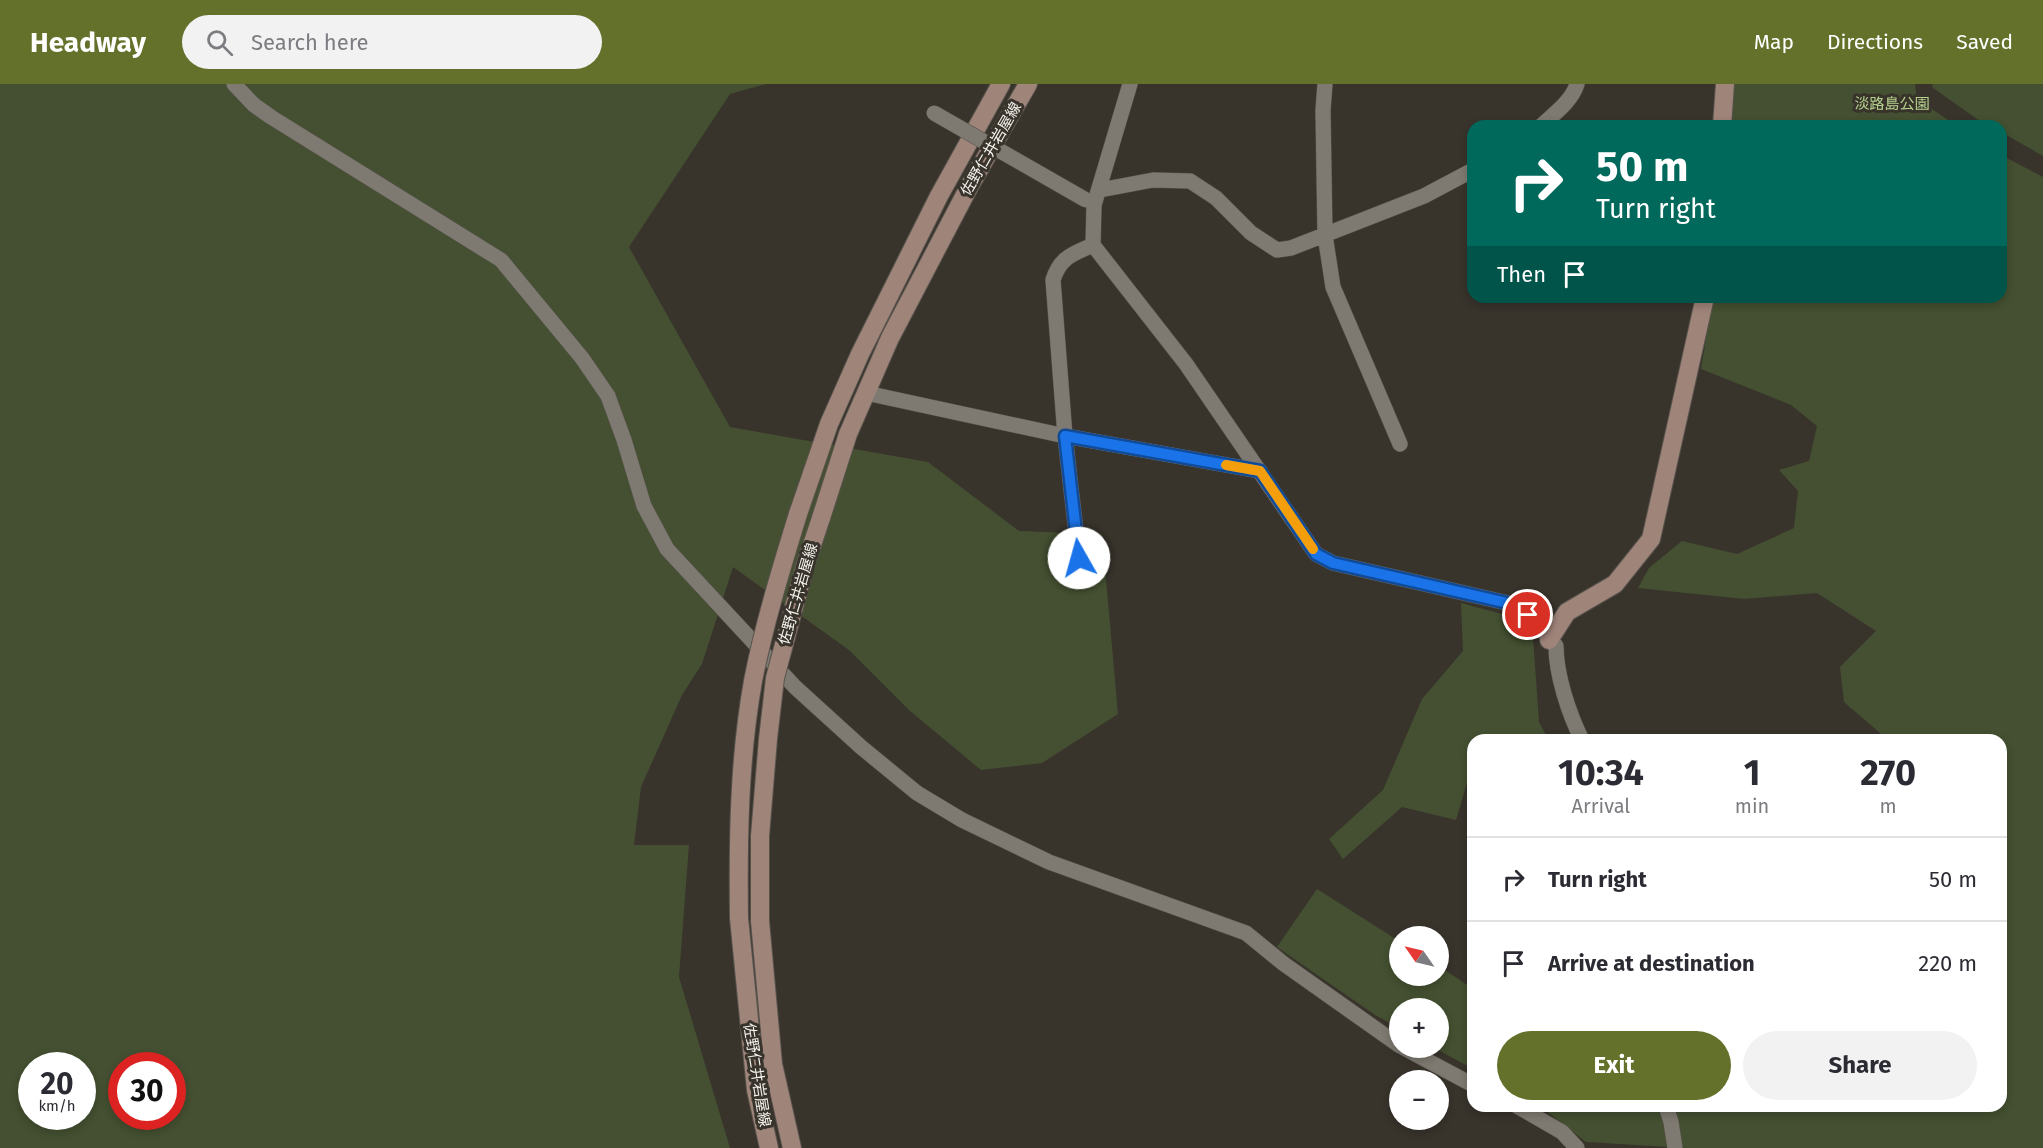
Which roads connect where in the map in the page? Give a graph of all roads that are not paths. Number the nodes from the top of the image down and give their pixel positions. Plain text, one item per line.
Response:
1 (234, 84) edge
2 (1001, 84) edge
3 (1028, 84) edge
4 (1130, 84) edge
5 (1326, 84) edge
6 (1577, 84) edge
7 (1725, 84) edge
8 (934, 113) dead end
9 (1548, 120) edge
10 (1722, 120) edge
11 (1467, 173) edge
12 (1100, 190) junction
13 (1090, 203) junction
14 (1325, 235) junction
15 (1093, 244) junction
16 (1704, 303) edge
17 (866, 393) junction
18 (1065, 436) junction
19 (1400, 444) dead end
20 (1260, 471) junction
21 (1079, 558) dead end
22 (1549, 640) junction
23 (1579, 734) edge
24 (1389, 1038) edge
25 (1423, 1058) edge
26 (1467, 1082) edge
27 (1527, 1112) edge
28 (1668, 1112) edge
29 (770, 1148) edge
30 (792, 1148) edge
31 (1577, 1148) edge
32 (1675, 1148) edge

1 - 24 street
2 - 29 main road, 佐野仁井岩屋線, bridge
3 - 17 main road, 佐野仁井岩屋線
4 - 12 street
5 - 14 street
6 - 9 street
7 - 10 main road
8 - 13 street, bridge
11 - 14 street
12 - 13 street
12 - 14 street
13 - 15 street
14 - 19 street
15 - 18 street
15 - 20 street
16 - 22 main road
17 - 18 street
17 - 30 main road, 佐野仁井岩屋線, bridge
18 - 20 street
18 - 21 street
20 - 22 street
22 - 23 street
25 - 26 street
27 - 31 street
28 - 32 street

